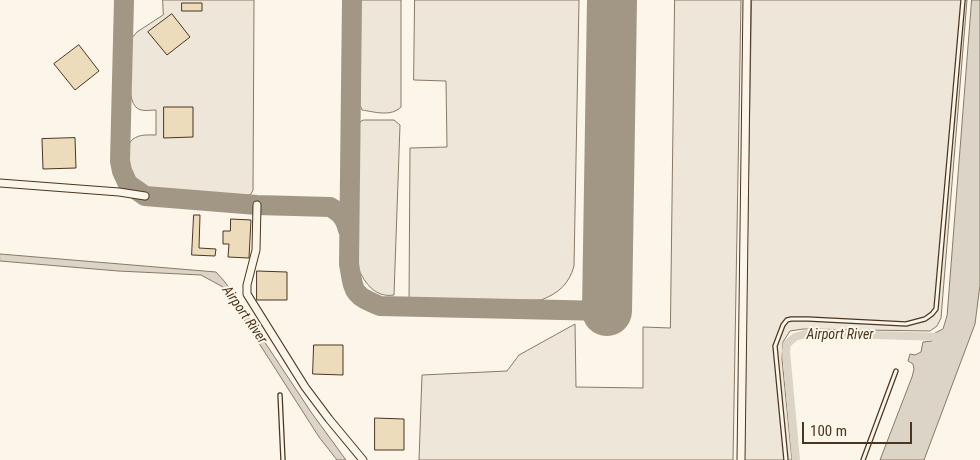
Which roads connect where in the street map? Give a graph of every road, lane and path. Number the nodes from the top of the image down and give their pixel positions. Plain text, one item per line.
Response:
1 (747, 0) edge
2 (963, 0) edge
3 (0, 183) edge
4 (145, 196) dead end
5 (257, 205) dead end
6 (896, 371) dead end
7 (280, 395) dead end
8 (283, 460) edge
9 (363, 460) edge
10 (741, 460) edge
11 (786, 460) edge
12 (863, 460) edge

1 - 10 street
2 - 11 lane
3 - 4 street
5 - 9 street
6 - 12 lane
7 - 8 lane

